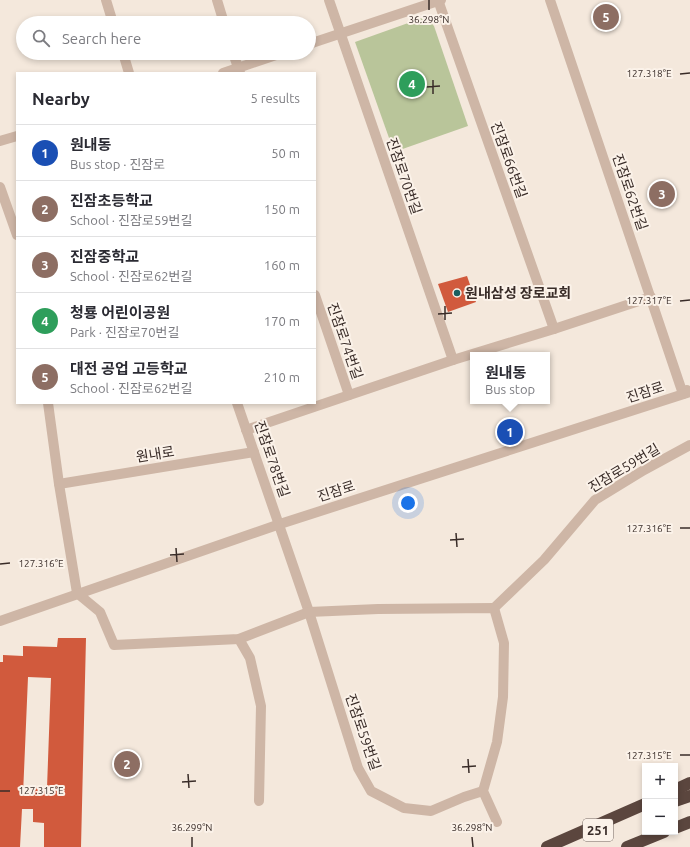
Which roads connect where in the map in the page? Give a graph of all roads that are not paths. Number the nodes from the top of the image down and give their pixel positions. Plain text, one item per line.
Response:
1 (106, 0) edge
2 (217, 0) edge
3 (329, 0) edge
4 (439, 0) edge
5 (550, 0) edge
6 (111, 16) edge
7 (222, 16) edge
8 (340, 33) junction
9 (316, 42) edge
10 (125, 60) edge
11 (235, 60) edge
12 (264, 60) edge
13 (239, 70) edge
14 (129, 72) edge
15 (228, 72) edge
16 (16, 136) edge
17 (0, 141) edge
18 (0, 188) edge
19 (16, 232) edge
20 (651, 297) junction
21 (316, 298) edge
22 (554, 329) junction
23 (479, 352) edge
24 (470, 355) edge
25 (453, 360) junction
26 (690, 386) edge
27 (686, 393) edge
28 (349, 395) junction
29 (48, 404) edge
30 (237, 404) edge
31 (246, 430) junction
32 (690, 445) edge
33 (254, 452) junction
34 (60, 484) junction
35 (280, 524) junction
36 (77, 593) junction
37 (494, 608) junction
38 (309, 612) junction
39 (0, 620) edge
40 (239, 639) junction
41 (690, 783) edge
42 (678, 789) edge
43 (483, 791) junction
44 (690, 796) edge
45 (678, 800) edge
46 (259, 801) dead end
47 (642, 805) edge
48 (642, 813) edge
49 (497, 822) dead end
50 (690, 822) edge
51 (678, 827) edge
52 (657, 835) edge
53 (547, 847) edge
54 (552, 847) edge
55 (627, 847) edge

1 - 6 street
2 - 7 street
3 - 8 street, 진잠로70번길
4 - 8 street
4 - 22 street, 진잠로66번길
5 - 20 street, 진잠로62번길
8 - 9 street
8 - 25 street, 진잠로70번길
10 - 14 street
11 - 13 street
12 - 13 street
13 - 15 street
16 - 17 street
18 - 19 street
20 - 22 street
20 - 27 street, 진잠로62번길
21 - 28 street, 진잠로74번길
22 - 23 street
24 - 25 street
25 - 28 street
26 - 27 street, 진잠로
27 - 35 street, 진잠로
28 - 31 street
29 - 34 street
30 - 31 street, 진잠로78번길
31 - 33 street, 진잠로78번길
32 - 37 street, 진잠로59번길
33 - 34 street, 원내로
33 - 35 street, 진잠로78번길
34 - 36 street
35 - 36 street, 진잠로
35 - 38 street, 진잠로78번길
36 - 39 street, 진잠로
36 - 40 street
37 - 38 street
37 - 43 street
38 - 40 street
38 - 43 street, 진잠로59번길
40 - 46 street
41 - 42 highway
43 - 49 street
44 - 45 highway
47 - 53 highway
48 - 54 highway, 251
50 - 51 highway
52 - 55 highway, 251

